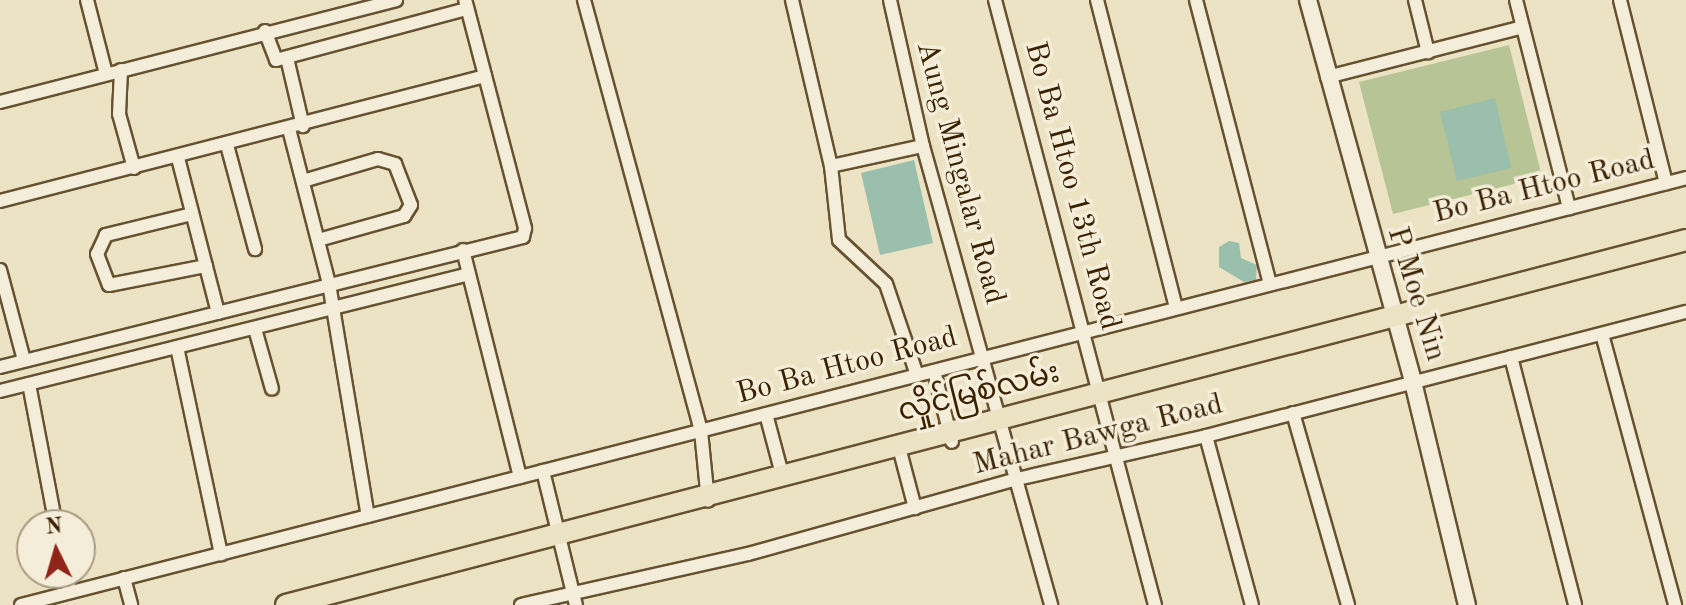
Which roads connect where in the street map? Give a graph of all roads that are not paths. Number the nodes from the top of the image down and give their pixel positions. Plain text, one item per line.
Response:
1 (87, 0) edge
2 (396, 0) edge
3 (584, 0) edge
4 (792, 0) edge
5 (890, 0) edge
6 (995, 0) edge
7 (1097, 0) edge
8 (1196, 0) edge
9 (1308, 0) edge
10 (1415, 0) edge
11 (1516, 0) edge
12 (1620, 0) edge
13 (466, 4) edge
14 (1523, 27) junction
15 (265, 31) junction
16 (1428, 52) junction
17 (287, 58) junction
18 (121, 70) junction
19 (106, 74) junction
20 (485, 76) junction
21 (1327, 77) junction
22 (0, 102) edge
23 (303, 126) junction
24 (289, 129) junction
25 (227, 145) junction
26 (923, 146) junction
27 (178, 158) junction
28 (831, 166) junction
29 (134, 168) junction
30 (1686, 178) edge
31 (303, 181) junction
32 (1666, 183) junction
33 (0, 201) edge
34 (1569, 208) junction
35 (192, 214) junction
36 (318, 240) junction
37 (1686, 240) edge
38 (255, 249) dead end
39 (463, 250) junction
40 (1686, 254) edge
41 (1375, 257) junction
42 (206, 266) junction
43 (0, 270) edge
44 (469, 274) junction
45 (329, 284) junction
46 (1270, 284) junction
47 (2, 287) edge
48 (1176, 308) junction
49 (334, 311) junction
50 (1686, 312) edge
51 (218, 313) junction
52 (1396, 321) junction
53 (255, 329) junction
54 (1084, 332) junction
55 (1602, 334) junction
56 (177, 347) junction
57 (1511, 357) junction
58 (983, 358) junction
59 (24, 360) junction
60 (0, 367) edge
61 (934, 371) junction
62 (917, 375) junction
63 (1413, 382) junction
64 (29, 384) junction
65 (272, 389) dead end
66 (0, 391) edge
67 (1101, 394) junction
68 (1293, 413) junction
69 (766, 414) junction
70 (1002, 424) junction
71 (701, 431) junction
72 (1206, 436) junction
73 (950, 437) junction
74 (1117, 454) junction
75 (901, 455) junction
76 (543, 471) junction
77 (782, 474) junction
78 (520, 477) junction
79 (1017, 479) junction
80 (708, 499) junction
81 (915, 508) junction
82 (53, 509) edge
83 (368, 516) junction
84 (560, 537) junction
85 (221, 554) junction
86 (124, 578) junction
87 (69, 589) edge
88 (70, 592) junction
89 (574, 598) edge
90 (21, 605) edge
91 (131, 605) edge
92 (286, 605) edge
93 (321, 605) edge
94 (521, 605) edge
95 (1051, 605) edge
96 (1155, 605) edge
97 (1252, 605) edge
98 (1348, 605) edge
99 (1467, 605) edge
100 (1575, 605) edge
101 (1675, 605) edge

1 - 19 street
2 - 15 street
3 - 71 street
4 - 28 street
5 - 26 street, Aung Mingalar Road
6 - 54 street, Bo Ba Htoo 13th Road
7 - 48 street
8 - 46 street
9 - 21 street, P Moe Nin
10 - 16 street
11 - 14 street
12 - 32 street
13 - 17 street
13 - 20 street
14 - 16 street
14 - 34 street
15 - 17 street
15 - 18 street
16 - 21 street
17 - 23 street
18 - 19 street
18 - 29 street
19 - 22 street
20 - 23 street
20 - 39 street
21 - 41 street, P Moe Nin
23 - 24 street
24 - 25 street
24 - 31 street
25 - 27 street
25 - 38 street
26 - 28 street
26 - 58 street, Aung Mingalar Road
27 - 29 street
27 - 35 street
28 - 62 street
29 - 33 street
30 - 32 street, Bo Ba Htoo Road
31 - 36 street
31 - 36 street
32 - 34 street, Bo Ba Htoo Road
34 - 41 street, Bo Ba Htoo Road
35 - 42 street
35 - 42 street
36 - 45 street
37 - 52 main road, လှိုင်မြစ်လမ်း
39 - 44 street
39 - 45 street
40 - 52 main road, လှိုင်မြစ်လမ်း
41 - 46 street, Bo Ba Htoo Road
41 - 52 street, P Moe Nin
42 - 51 street
43 - 47 street
44 - 49 street
44 - 78 street
45 - 49 street
45 - 51 street
46 - 48 street, Bo Ba Htoo Road
47 - 59 street
48 - 54 street, Bo Ba Htoo Road
49 - 53 street
49 - 83 street
50 - 55 street, Mahar Bawga Road
51 - 59 street
52 - 63 street, P Moe Nin
52 - 67 main road, လှိုင်မြစ်လမ်း
53 - 56 street
53 - 65 street
54 - 58 street, Bo Ba Htoo Road
54 - 67 street, Bo Ba Htoo 13th Road
55 - 57 street, Mahar Bawga Road
55 - 101 street
56 - 64 street
56 - 85 street
57 - 63 street, Mahar Bawga Road
57 - 100 street
58 - 61 street, Bo Ba Htoo Road
58 - 70 street, Aung Mingalar Road
59 - 60 street
61 - 62 street, Bo Ba Htoo Road
61 - 73 street
62 - 69 street, Bo Ba Htoo Road
63 - 68 street, Mahar Bawga Road
63 - 99 street, P Moe Nin
64 - 66 street
64 - 82 street
67 - 70 main road, လှိုင်မြစ်လမ်း
67 - 74 street, Bo Ba Htoo 13th Road
68 - 72 street, Mahar Bawga Road
68 - 98 street
69 - 71 street, Bo Ba Htoo Road
69 - 77 street
70 - 73 main road, လှိုင်မြစ်လမ်း
70 - 79 street, Aung Mingalar Road
71 - 76 street, Bo Ba Htoo Road
71 - 80 street
72 - 74 street, Mahar Bawga Road
72 - 97 street
73 - 75 main road, လှိုင်မြစ်လမ်း
73 - 77 main road, လှိုင်မြစ်လမ်း
74 - 79 street, Mahar Bawga Road
74 - 96 street, Bo Ba Htoo 13th Road
75 - 80 main road, လှိုင်မြစ်လမ်း
75 - 81 street
76 - 78 street, Bo Ba Htoo Road
76 - 84 street
77 - 80 main road, လှိုင်မြစ်လမ်း
78 - 83 street, Bo Ba Htoo Road
79 - 81 street, Mahar Bawga Road
79 - 95 street, Aung Mingalar Road
80 - 84 main road, လှိုင်မြစ်လမ်း
81 - 89 street, Mahar Bawga Road
83 - 85 street, Bo Ba Htoo Road
84 - 89 street
84 - 92 main road, လှိုင်မြစ်လမ်း
84 - 93 main road, လှိုင်မြစ်လမ်း
85 - 86 street, Bo Ba Htoo Road
86 - 88 street, Bo Ba Htoo Road
86 - 91 street
87 - 88 street
88 - 90 street, Bo Ba Htoo Road
89 - 94 street, Mahar Bawga Road

